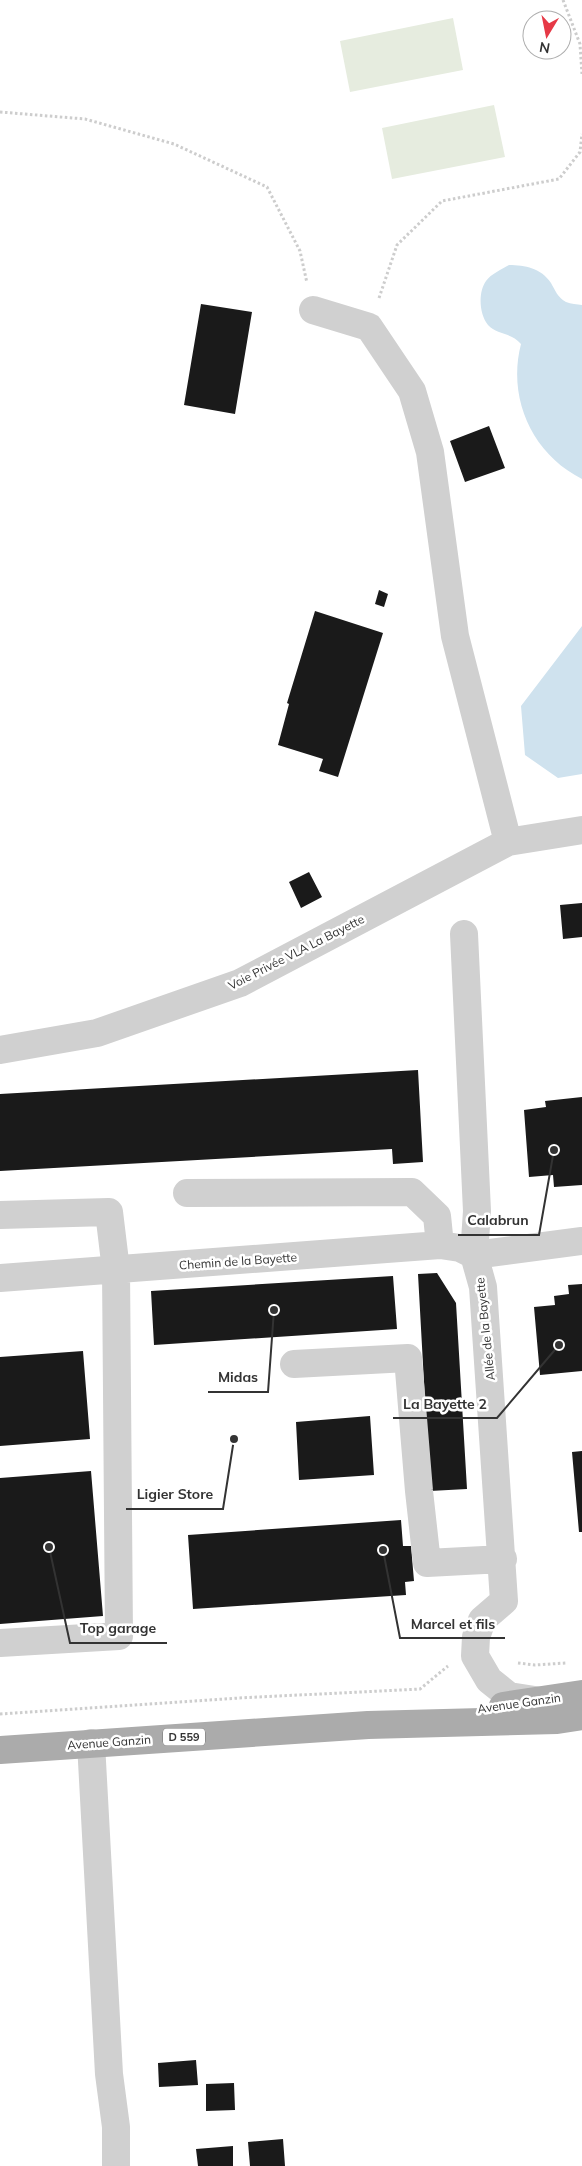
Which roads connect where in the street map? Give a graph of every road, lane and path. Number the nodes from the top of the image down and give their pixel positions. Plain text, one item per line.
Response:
1 (563, 0) edge
2 (582, 74) edge
3 (0, 112) edge
4 (582, 134) edge
5 (313, 310) joint
6 (369, 327) junction
7 (582, 830) edge
8 (508, 842) junction
9 (464, 934) dead end
10 (0, 1050) edge
11 (187, 1193) dead end
12 (0, 1215) edge
13 (582, 1241) edge
14 (440, 1245) junction
15 (474, 1255) junction
16 (116, 1270) junction
17 (0, 1278) edge
18 (294, 1364) dead end
19 (503, 1559) junction
20 (0, 1643) edge
21 (512, 1662) dead end
22 (453, 1663) dead end
23 (573, 1663) dead end
24 (582, 1694) edge
25 (542, 1701) junction
26 (0, 1714) edge
27 (582, 1716) edge
28 (368, 1724) junction
29 (90, 1743) junction
30 (0, 1750) edge
31 (116, 2166) edge

1 - 2 path
3 - 5 path
4 - 6 path
5 - 6 street
6 - 8 street
7 - 8 street, Voie Privée VLA La Bayette
8 - 10 street, Voie Privée VLA La Bayette
9 - 15 street, Allée de la Bayette
11 - 14 street
12 - 16 street
13 - 15 street
14 - 15 street, Chemin de la Bayette
14 - 16 street, Chemin de la Bayette
15 - 19 street, Allée de la Bayette
16 - 17 street, Chemin de la Bayette
16 - 20 street
18 - 19 street
19 - 25 street, Allée de la Bayette
21 - 23 path
22 - 26 path
24 - 25 main road, Avenue Ganzin / D 559
25 - 28 main road, Avenue Ganzin / D 559
27 - 28 main road, Avenue Ganzin / D 559
28 - 29 main road, Avenue Ganzin / D 559
29 - 30 main road, Avenue Ganzin / D 559
29 - 31 street

